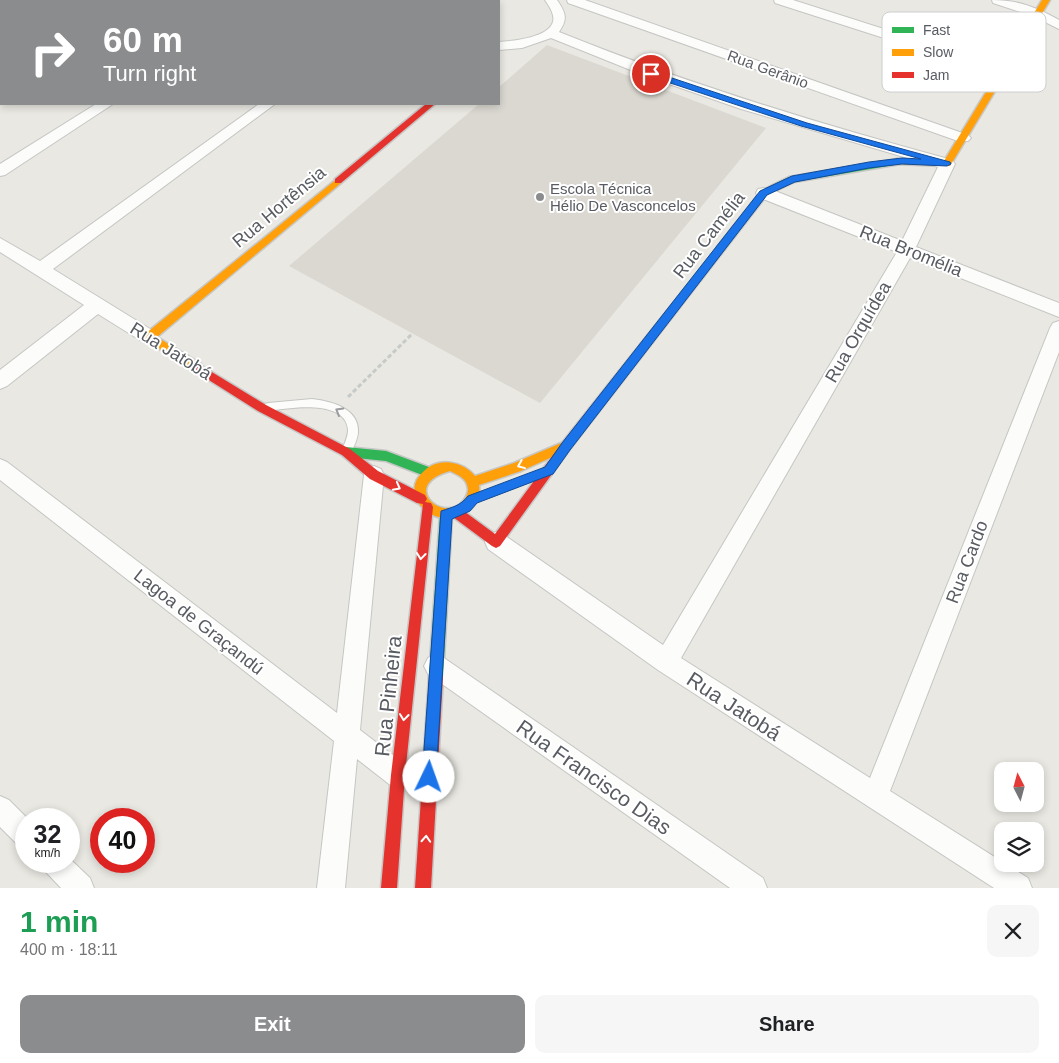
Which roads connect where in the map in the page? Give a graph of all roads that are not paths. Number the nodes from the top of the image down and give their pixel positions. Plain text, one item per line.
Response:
1 (551, 0) edge
2 (573, 0) edge
3 (780, 0) edge
4 (998, 0) edge
5 (1046, 0) edge
6 (605, 4) edge
7 (1035, 12) edge
8 (1039, 12) edge
9 (1046, 18) edge
10 (1059, 25) edge
11 (550, 33) junction
12 (882, 33) edge
13 (500, 46) edge
14 (992, 92) edge
15 (104, 105) edge
16 (267, 105) edge
17 (430, 105) edge
18 (963, 138) junction
19 (947, 164) junction
20 (0, 171) edge
21 (764, 193) junction
22 (0, 244) edge
23 (907, 249) junction
24 (40, 269) junction
25 (97, 305) junction
26 (1059, 310) edge
27 (1059, 328) edge
28 (149, 337) junction
29 (0, 381) edge
30 (262, 408) junction
31 (566, 446) junction
32 (346, 452) junction
33 (0, 468) edge
34 (549, 471) junction
35 (430, 473) junction
36 (374, 475) junction
37 (530, 478) dead end
38 (474, 481) junction
39 (489, 494) dead end
40 (473, 500) junction
41 (424, 503) junction
42 (451, 514) junction
43 (496, 542) junction
44 (666, 662) junction
45 (436, 666) junction
46 (347, 736) junction
47 (398, 775) junction
48 (876, 797) junction
49 (0, 809) edge
50 (15, 824) edge
51 (65, 873) edge
52 (80, 888) edge
53 (331, 888) edge
54 (389, 888) edge
55 (423, 888) edge
56 (753, 888) edge
57 (1018, 888) edge

1 - 11 street
2 - 6 street, Rua Gerânio
3 - 12 street
4 - 7 street
5 - 8 street, Rua Orquídea
6 - 18 street, Rua Gerânio
9 - 10 street
11 - 13 street
11 - 19 street
14 - 18 street, Rua Orquídea
15 - 20 street
16 - 24 street
17 - 28 street, Rua Hortênsia
18 - 19 street, Rua Orquídea
19 - 21 street, Rua Camélia
19 - 23 street, Rua Orquídea
21 - 23 street, Rua Bromélia
21 - 31 street, Rua Camélia
22 - 24 street, Rua Jatobá
23 - 26 street, Rua Bromélia
23 - 44 street, Rua Orquídea
24 - 25 street, Rua Jatobá
25 - 28 street, Rua Jatobá
25 - 29 street
27 - 48 street, Rua Cardo
28 - 30 street, Rua Jatobá
30 - 32 street, Rua Jatobá
32 -> 30 lane
31 - 34 street, Rua Camélia
31 -> 38 street, Rua Camélia
32 - 35 street, Rua Jatobá
32 - 36 street, Rua Jatobá
33 - 46 street, Lagoa de Graçandú
34 - 37 street
34 - 43 street, Rua Camélia
35 - 38 street
35 - 41 street
36 -> 41 street, Rua Jatobá
36 - 46 street
38 - 40 street
39 - 40 street
40 - 42 street
41 - 42 street
41 -> 47 street, Rua Pinheira
42 - 43 street, Rua Jatobá
42 - 45 street
43 - 44 street, Rua Jatobá
44 - 48 street, Rua Jatobá
55 -> 45 street
45 - 56 street, Rua Francisco Dias
46 - 47 street, Lagoa de Graçandú
46 - 53 street
47 - 54 street, Rua Pinheira
48 - 57 street, Rua Jatobá
49 - 50 street
51 - 52 street

